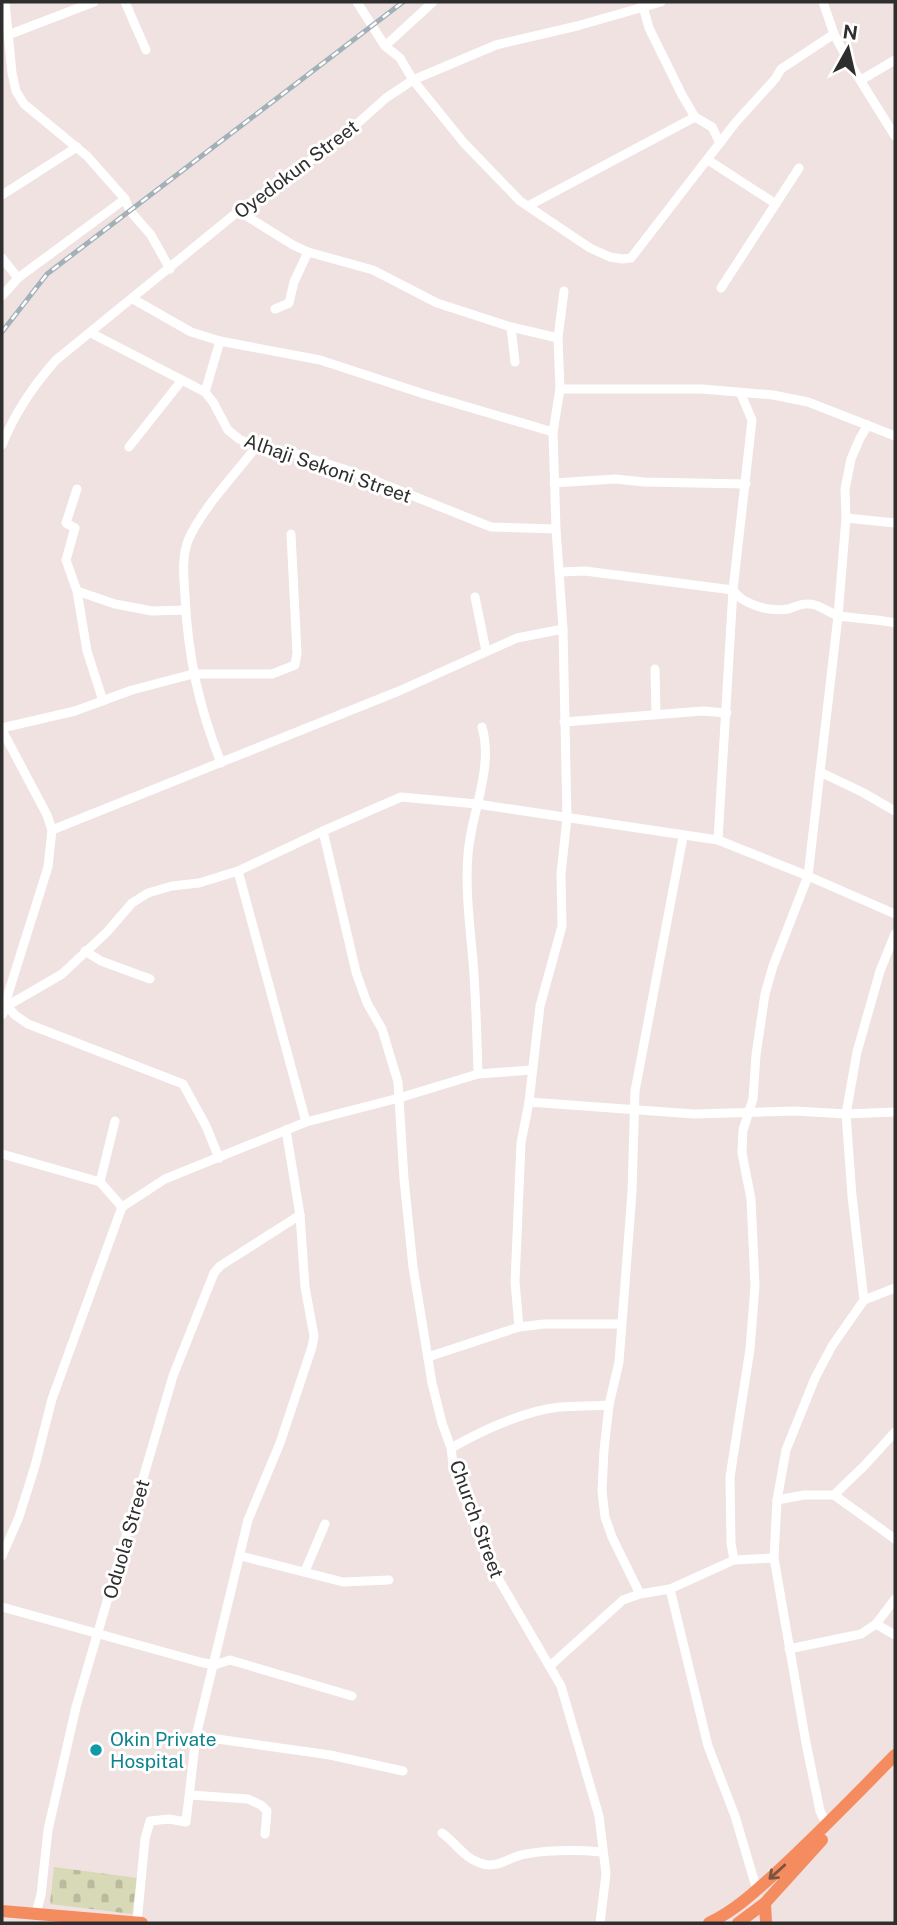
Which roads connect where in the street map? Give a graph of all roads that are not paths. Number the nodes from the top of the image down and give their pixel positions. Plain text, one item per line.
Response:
1 (5, 2) edge
2 (94, 2) edge
3 (125, 2) edge
4 (356, 2) edge
5 (433, 2) edge
6 (660, 2) edge
7 (822, 2) edge
8 (642, 4) edge
9 (834, 34) junction
10 (8, 35) junction
11 (385, 46) junction
12 (146, 50) dead end
13 (895, 60) edge
14 (413, 80) junction
15 (861, 80) junction
16 (695, 117) junction
17 (895, 136) edge
18 (720, 143) junction
19 (77, 147) junction
20 (708, 160) junction
21 (799, 169) dead end
22 (2, 195) edge
23 (125, 199) junction
24 (776, 204) junction
25 (528, 206) junction
26 (240, 212) junction
27 (308, 252) junction
28 (2, 258) edge
29 (170, 269) junction
30 (18, 278) junction
31 (721, 288) dead end
32 (564, 291) dead end
33 (2, 296) edge
34 (132, 299) junction
35 (275, 309) dead end
36 (511, 327) junction
37 (91, 333) junction
38 (558, 338) junction
39 (220, 341) junction
40 (515, 362) dead end
41 (182, 380) junction
42 (560, 389) junction
43 (205, 392) junction
44 (741, 394) junction
45 (868, 425) junction
46 (554, 432) junction
47 (895, 436) edge
48 (2, 445) edge
49 (129, 447) dead end
50 (256, 447) junction
51 (554, 483) junction
52 (746, 484) junction
53 (77, 489) dead end
54 (846, 519) junction
55 (895, 523) edge
56 (556, 529) junction
57 (292, 534) dead end
58 (560, 572) junction
59 (733, 590) junction
60 (76, 591) junction
61 (475, 597) dead end
62 (186, 610) junction
63 (838, 616) junction
64 (895, 623) edge
65 (563, 629) junction
66 (486, 651) junction
67 (655, 669) dead end
68 (192, 674) junction
69 (103, 701) junction
70 (727, 713) junction
71 (656, 715) junction
72 (564, 722) junction
73 (482, 727) dead end
74 (2, 729) edge
75 (221, 764) junction
76 (820, 772) junction
77 (477, 804) junction
78 (895, 811) edge
79 (567, 818) junction
80 (52, 830) junction
81 (323, 831) junction
82 (683, 837) junction
83 (718, 840) junction
84 (238, 872) junction
85 (808, 876) junction
86 (895, 914) edge
87 (895, 934) edge
88 (85, 951) junction
89 (150, 979) dead end
90 (4, 1012) edge
91 (531, 1070) junction
92 (478, 1074) junction
93 (399, 1098) junction
94 (529, 1102) junction
95 (635, 1111) junction
96 (895, 1112) edge
97 (749, 1113) junction
98 (846, 1114) junction
99 (115, 1121) dead end
100 (306, 1122) junction
101 (286, 1130) junction
102 (2, 1154) edge
103 (219, 1158) junction
104 (100, 1182) junction
105 (122, 1207) junction
106 (300, 1215) junction
107 (895, 1288) edge
108 (864, 1300) junction
109 (621, 1324) junction
110 (519, 1327) junction
111 (428, 1357) junction
112 (609, 1405) junction
113 (895, 1432) edge
114 (451, 1448) junction
115 (834, 1495) junction
116 (777, 1500) junction
117 (325, 1524) dead end
118 (895, 1539) edge
119 (2, 1556) edge
120 (241, 1556) junction
121 (774, 1558) junction
122 (734, 1560) junction
123 (304, 1571) junction
124 (389, 1580) dead end
125 (670, 1589) junction
126 (640, 1594) junction
127 (895, 1599) edge
128 (2, 1607) edge
129 (876, 1624) junction
130 (99, 1635) junction
131 (895, 1635) edge
132 (789, 1649) junction
133 (214, 1665) junction
134 (550, 1666) junction
135 (352, 1696) dead end
136 (196, 1737) junction
137 (895, 1755) edge
138 (895, 1762) edge
139 (403, 1771) dead end
140 (190, 1795) junction
141 (827, 1826) junction
142 (442, 1833) dead end
143 (265, 1834) dead end
144 (602, 1852) junction
145 (757, 1890) junction
146 (765, 1903) junction
147 (2, 1911) edge
148 (36, 1913) junction
149 (140, 1923) edge
150 (600, 1923) edge
151 (709, 1923) edge
152 (738, 1923) edge
153 (766, 1923) edge

1 - 10 street
2 - 10 street
3 - 12 street
4 - 11 street
5 - 11 street
6 - 8 street, Oyedokun Street
7 - 9 street
8 - 14 street, Oyedokun Street
8 - 16 street
9 - 15 street
9 - 18 street
10 - 19 street
11 - 14 street
13 - 15 street
14 - 25 street
14 - 26 street, Oyedokun Street
15 - 17 street
16 - 18 street
16 - 25 street
18 - 20 street
19 - 22 street
19 - 23 street
20 - 24 street
20 - 25 street
21 - 24 street
23 - 29 street
23 - 30 street
24 - 31 street
26 - 27 street
26 - 29 street, Oyedokun Street
27 - 35 street
27 - 36 street
28 - 30 street
29 - 34 street, Oyedokun Street
30 - 33 street
32 - 38 street
34 - 37 street, Oyedokun Street
34 - 39 street
36 - 38 street
36 - 40 street
37 - 41 street
37 - 48 street, Oyedokun Street
38 - 42 street
39 - 43 street
39 - 46 street
41 - 43 street
41 - 49 street
42 - 44 street
42 - 46 street
43 - 50 street, Alhaji Sekoni Street
44 - 45 street
44 - 52 street
45 - 47 street
45 - 54 street
46 - 51 street
50 - 56 street, Alhaji Sekoni Street
50 - 62 street
51 - 52 street
51 - 56 street
52 - 59 street
53 - 60 street
54 - 55 street
54 - 63 street
56 - 58 street
57 - 68 street
58 - 59 street
58 - 65 street
59 - 63 street
59 - 70 street
60 - 62 street
60 - 69 street
61 - 66 street
62 - 68 street
63 - 64 street
63 - 76 street
65 - 66 street
65 - 72 street
66 - 75 street
67 - 71 street
68 - 69 street
68 - 75 street
69 - 74 street
70 - 71 street
70 - 83 street
71 - 72 street
72 - 79 street
73 - 77 street
74 - 80 street
75 - 80 street
76 - 78 street
76 - 85 street
77 - 79 street
77 - 81 street
77 - 92 street
79 - 82 street
79 - 91 street
80 - 90 street
81 - 84 street
81 - 93 street, Church Street
82 - 83 street
82 - 95 street
83 - 85 street
84 - 88 street
84 - 100 street
85 - 86 street
85 - 97 street
87 - 98 street
88 - 89 street
88 - 90 street
90 - 103 street
91 - 92 street
91 - 94 street
92 - 93 street
93 - 100 street
93 - 111 street, Church Street
94 - 95 street
94 - 110 street
95 - 97 street
95 - 109 street
96 - 98 street
97 - 98 street
97 - 122 street
98 - 108 street
99 - 104 street
100 - 101 street
101 - 103 street
101 - 106 street
102 - 104 street
103 - 105 street
104 - 105 street
105 - 119 street
106 - 120 street
106 - 130 street, Oduola Street
107 - 108 street
108 - 116 street
109 - 110 street
109 - 112 street
110 - 111 street
111 - 114 street, Church Street
112 - 114 street
112 - 126 street
113 - 115 street
114 - 134 street, Church Street
115 - 116 street
115 - 118 street
116 - 121 street
117 - 123 street
120 - 123 street
120 - 133 street
121 - 122 street
121 - 132 street
122 - 125 street
123 - 124 street
125 - 126 street
125 - 145 street
126 - 134 street
127 - 129 street
128 - 130 street
129 - 131 street
129 - 132 street
130 - 133 street
130 - 148 street, Oduola Street
132 - 141 street
133 - 135 street
133 - 136 street
134 - 144 street, Church Street
136 - 139 street
136 - 140 street
137 - 141 main road
138 - 146 main road
140 - 143 street
140 - 149 street
141 -> 145 main road
142 - 144 street
144 - 150 street, Church Street
145 - 151 main road
146 - 152 main road
146 - 153 main road
147 - 148 main road
148 - 149 main road

